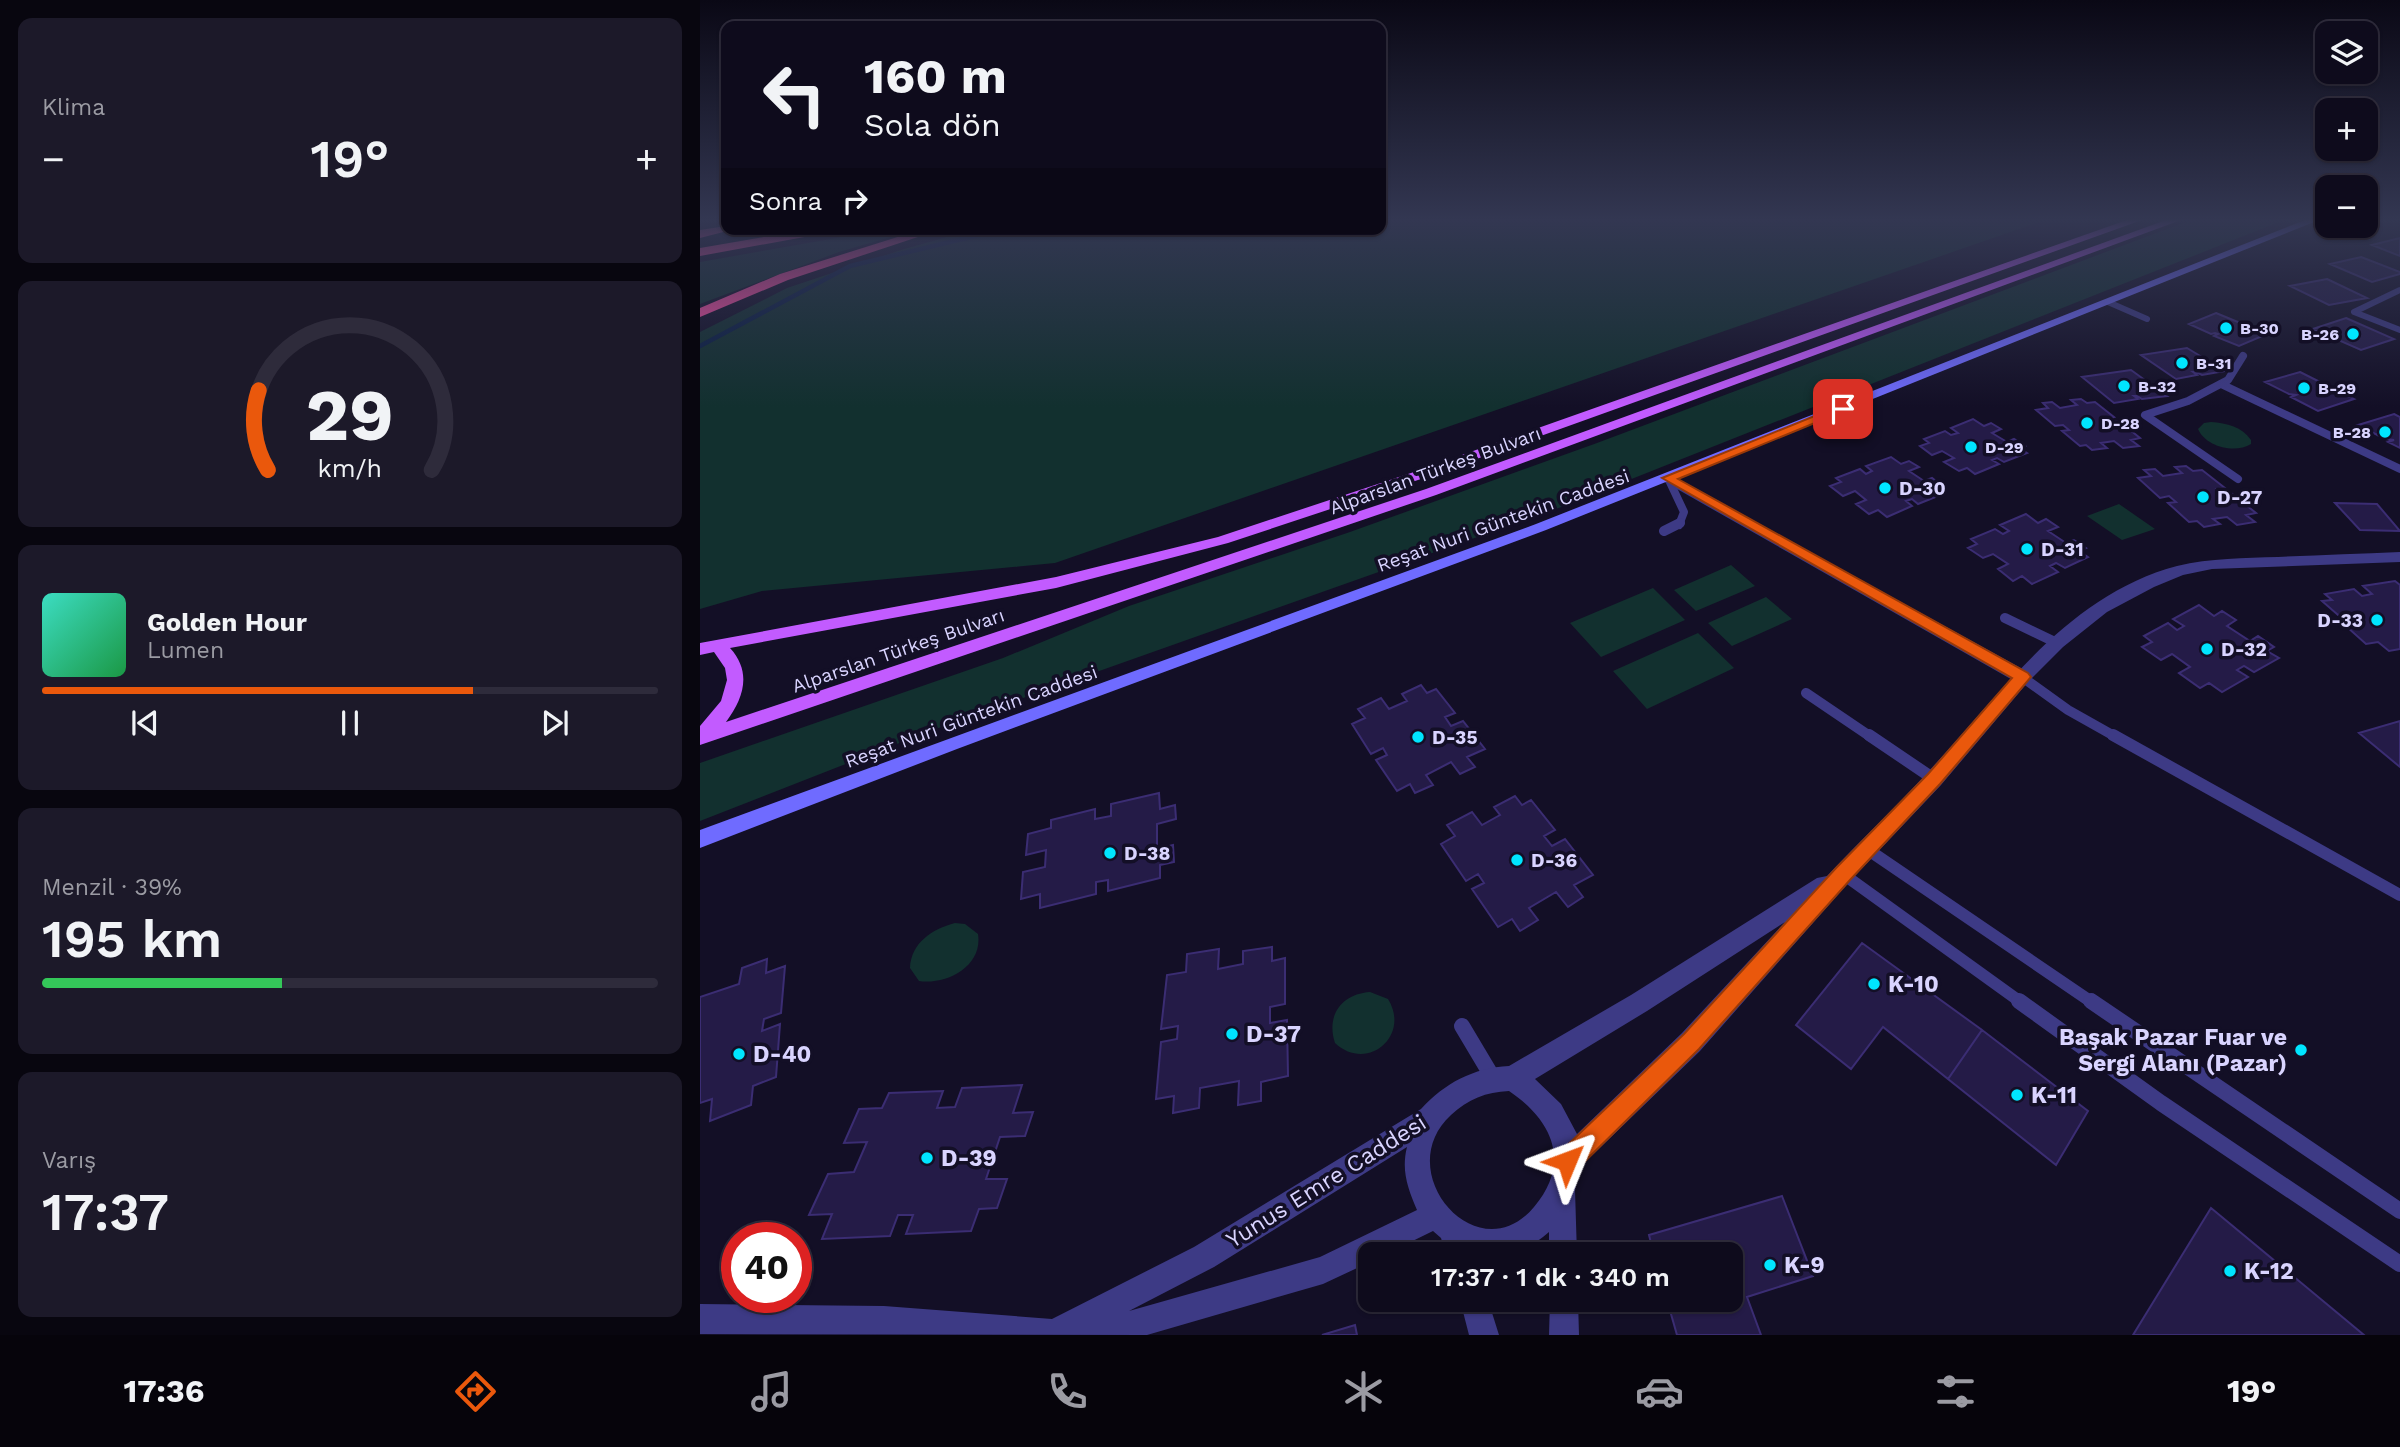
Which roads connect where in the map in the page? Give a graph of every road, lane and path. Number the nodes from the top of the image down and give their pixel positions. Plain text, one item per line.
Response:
1 (772, 282) edge
2 (1961, 282) edge
3 (2005, 282) edge
4 (2157, 282) edge
5 (2400, 290) edge
6 (2108, 302) junction
7 (700, 313) edge
8 (2147, 319) dead end
9 (2400, 330) edge
10 (2243, 356) dead end
11 (2221, 384) junction
12 (2400, 469) edge
13 (1668, 478) junction
14 (2238, 479) dead end
15 (1664, 531) dead end
16 (2400, 557) edge
17 (2006, 618) dead end
18 (2057, 643) junction
19 (709, 647) edge
20 (2022, 677) junction
21 (1806, 693) dead end
22 (700, 737) edge
23 (1934, 779) junction
24 (700, 839) edge
25 (1867, 849) junction
26 (1843, 874) junction
27 (2400, 895) edge
28 (1462, 1026) dead end
29 (1502, 1078) junction
30 (1430, 1118) junction
31 (1567, 1161) junction
32 (1562, 1189) junction
33 (2400, 1211) edge
34 (1449, 1234) edge
35 (1563, 1242) edge
36 (2400, 1264) edge
37 (1477, 1312) edge
38 (1564, 1312) edge
39 (700, 1319) edge
40 (1124, 1331) edge
41 (1054, 1334) edge
42 (1484, 1335) edge
43 (1564, 1335) edge

1 - 7 highway
2 - 19 main road, Alparslan Türkeş Bulvarı
3 - 22 main road, Alparslan Türkeş Bulvarı
4 - 6 main road, Reşat Nuri Güntekin Caddesi
5 - 9 lane
6 - 8 lane
6 - 13 main road, Reşat Nuri Güntekin Caddesi
10 - 11 lane
11 - 12 lane
11 - 14 lane
13 - 15 lane
13 - 20 street
13 - 24 main road, Reşat Nuri Güntekin Caddesi
16 - 18 street, Yunus Emre Caddesi
17 - 18 lane
18 - 20 street, Yunus Emre Caddesi
19 - 22 main road
20 - 23 street, Yunus Emre Caddesi
20 - 27 lane
21 - 23 lane
23 - 25 street, Yunus Emre Caddesi
25 - 26 street, Yunus Emre Caddesi
25 - 33 lane
26 - 29 street, Yunus Emre Caddesi
26 - 31 street, Yunus Emre Caddesi
26 - 36 lane
28 - 29 lane
29 - 30 street, Yunus Emre Caddesi
29 - 31 street
30 - 34 street
30 - 41 street, Yunus Emre Caddesi
31 - 32 street
32 - 34 street
32 - 35 street
34 - 40 street
37 - 42 street
38 - 43 street
39 - 41 street
40 - 41 street

